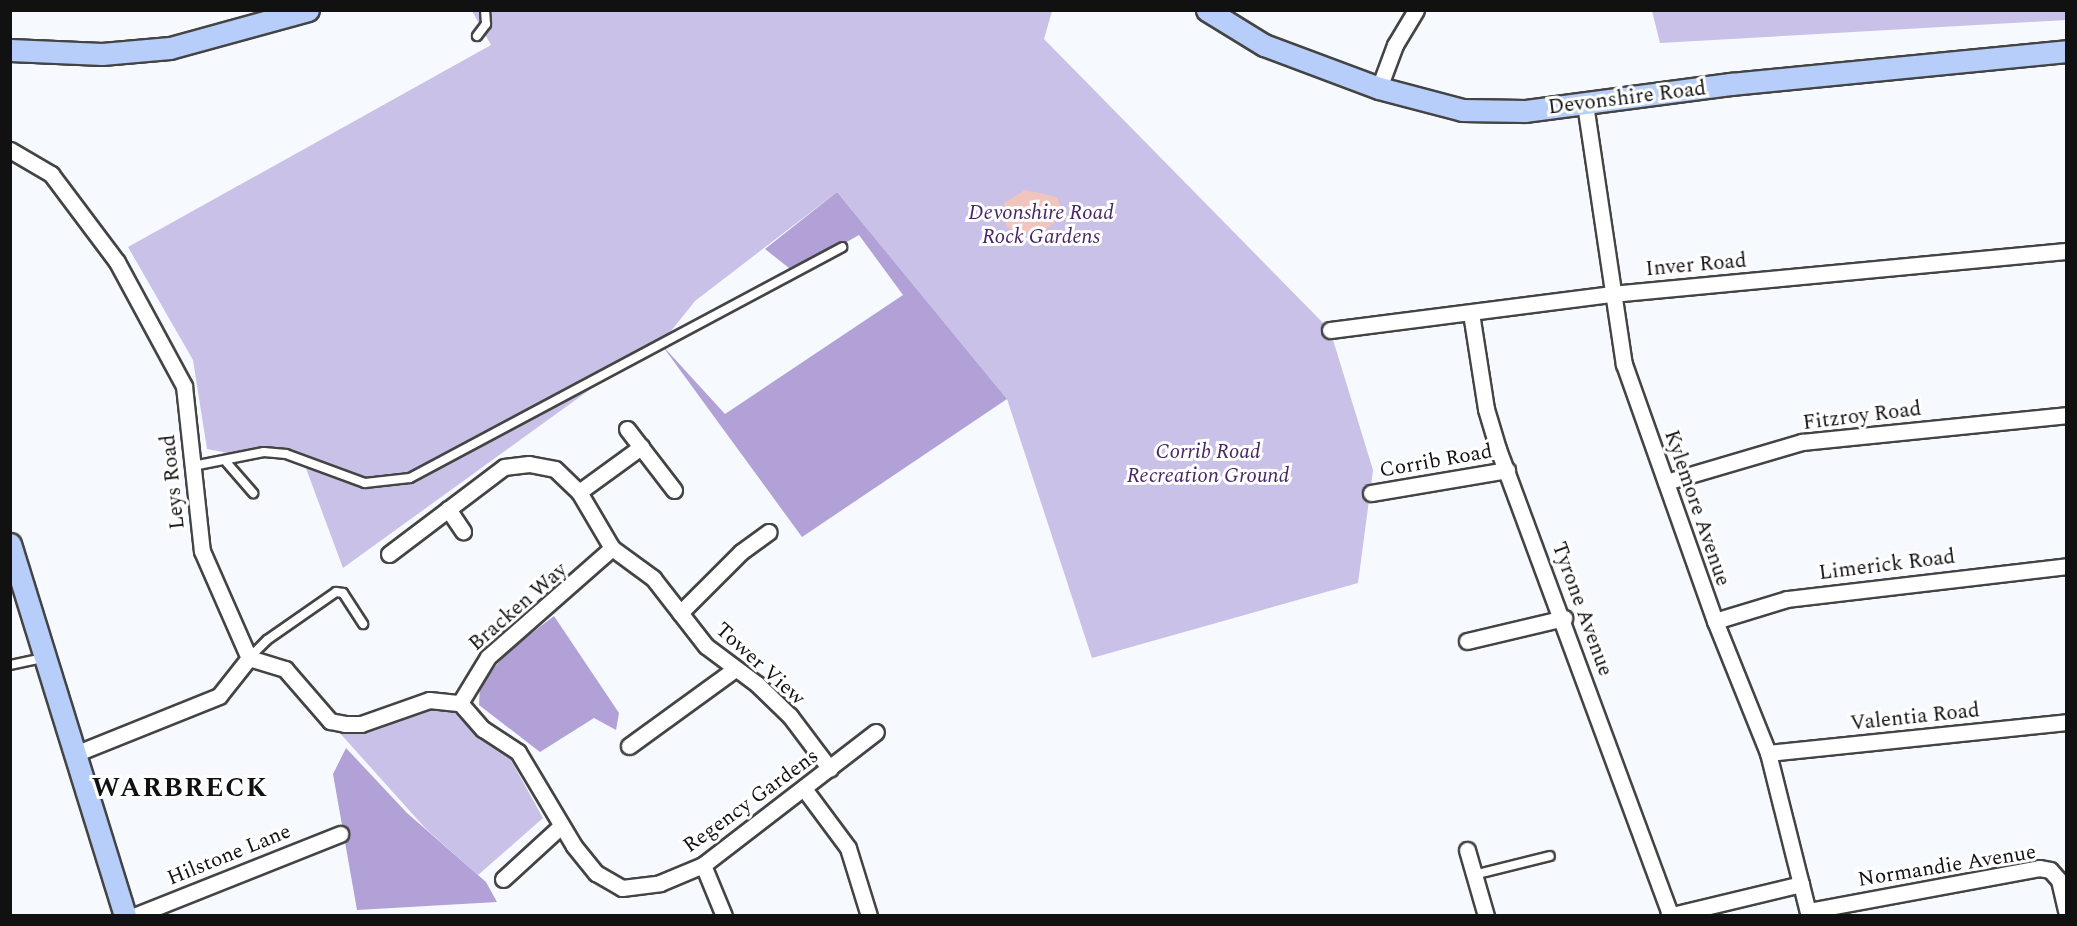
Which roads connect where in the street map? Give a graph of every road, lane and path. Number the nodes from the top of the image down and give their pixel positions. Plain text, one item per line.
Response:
1 (308, 10) edge
2 (485, 10) edge
3 (1207, 10) edge
4 (1416, 10) edge
5 (477, 36) dead end
6 (10, 50) edge
7 (2067, 51) edge
8 (1379, 88) junction
9 (1585, 104) junction
10 (10, 150) edge
11 (842, 247) dead end
12 (2067, 251) edge
13 (1611, 294) junction
14 (1471, 314) junction
15 (1330, 330) dead end
16 (2067, 415) edge
17 (627, 429) dead end
18 (641, 447) junction
19 (227, 463) junction
20 (192, 466) junction
21 (1508, 470) junction
22 (1666, 483) junction
23 (674, 490) dead end
24 (579, 492) junction
25 (253, 493) dead end
26 (1371, 493) dead end
27 (448, 510) junction
28 (463, 531) dead end
29 (769, 532) dead end
30 (10, 544) edge
31 (612, 548) junction
32 (389, 554) dead end
33 (2067, 566) edge
34 (680, 613) junction
35 (1564, 618) junction
36 (1715, 621) junction
37 (363, 624) dead end
38 (1467, 641) dead end
39 (45, 658) junction
40 (249, 658) junction
41 (10, 665) edge
42 (735, 669) junction
43 (460, 704) junction
44 (2067, 722) edge
45 (876, 732) dead end
46 (629, 746) dead end
47 (1768, 753) junction
48 (75, 754) junction
49 (830, 769) junction
50 (805, 790) junction
51 (560, 827) junction
52 (340, 834) dead end
53 (1467, 850) dead end
54 (1550, 856) dead end
55 (703, 865) junction
56 (1474, 875) junction
57 (503, 879) dead end
58 (1801, 884) junction
59 (2067, 910) edge
60 (1808, 913) edge
61 (125, 915) edge
62 (134, 915) edge
63 (724, 915) edge
64 (869, 915) edge
65 (1486, 915) edge
66 (1669, 915) edge

1 - 6 main road
2 - 5 lane
3 - 8 main road, Devonshire Road
4 - 8 street
7 - 9 main road, Devonshire Road
8 - 9 main road, Devonshire Road
9 - 13 street, Kylemore Avenue
10 - 20 street, Leys Road
11 - 19 lane
12 - 13 street, Inver Road
13 - 14 street, Inver Road
13 - 22 street, Kylemore Avenue
14 - 15 street, Inver Road
14 - 21 street, Tyrone Avenue
16 - 22 street, Fitzroy Road
17 - 18 street
18 - 23 street
18 - 24 street
19 - 20 lane
19 - 25 lane
20 - 40 street, Leys Road
21 - 26 street, Corrib Road
21 - 35 street, Tyrone Avenue
22 - 36 street, Kylemore Avenue
24 - 27 street, Tower View
24 - 31 street, Tower View
27 - 28 street
27 - 32 street, Tower View
29 - 34 street
30 - 39 main road
31 - 34 street, Tower View
31 - 43 street, Bracken Way
33 - 36 street, Limerick Road
34 - 42 street, Tower View
35 - 38 street
35 - 66 street, Tyrone Avenue
36 - 47 street, Kylemore Avenue
37 - 40 lane
39 - 41 lane
39 - 48 main road
40 - 43 street
40 - 48 street
42 - 46 street
42 - 49 street, Tower View
43 - 51 street, Regency Gardens
44 - 47 street, Valentia Road
45 - 49 street, Regency Gardens
47 - 58 street, Kylemore Avenue
48 - 61 main road
49 - 50 street, Regency Gardens
50 - 55 street, Regency Gardens
50 - 64 street
51 - 55 street, Regency Gardens
51 - 57 street
52 - 62 street, Hilstone Lane
53 - 56 street
54 - 56 lane
55 - 63 street
56 - 65 street
58 - 60 street, Kylemore Avenue
58 - 66 street
59 - 60 street, Normandie Avenue

